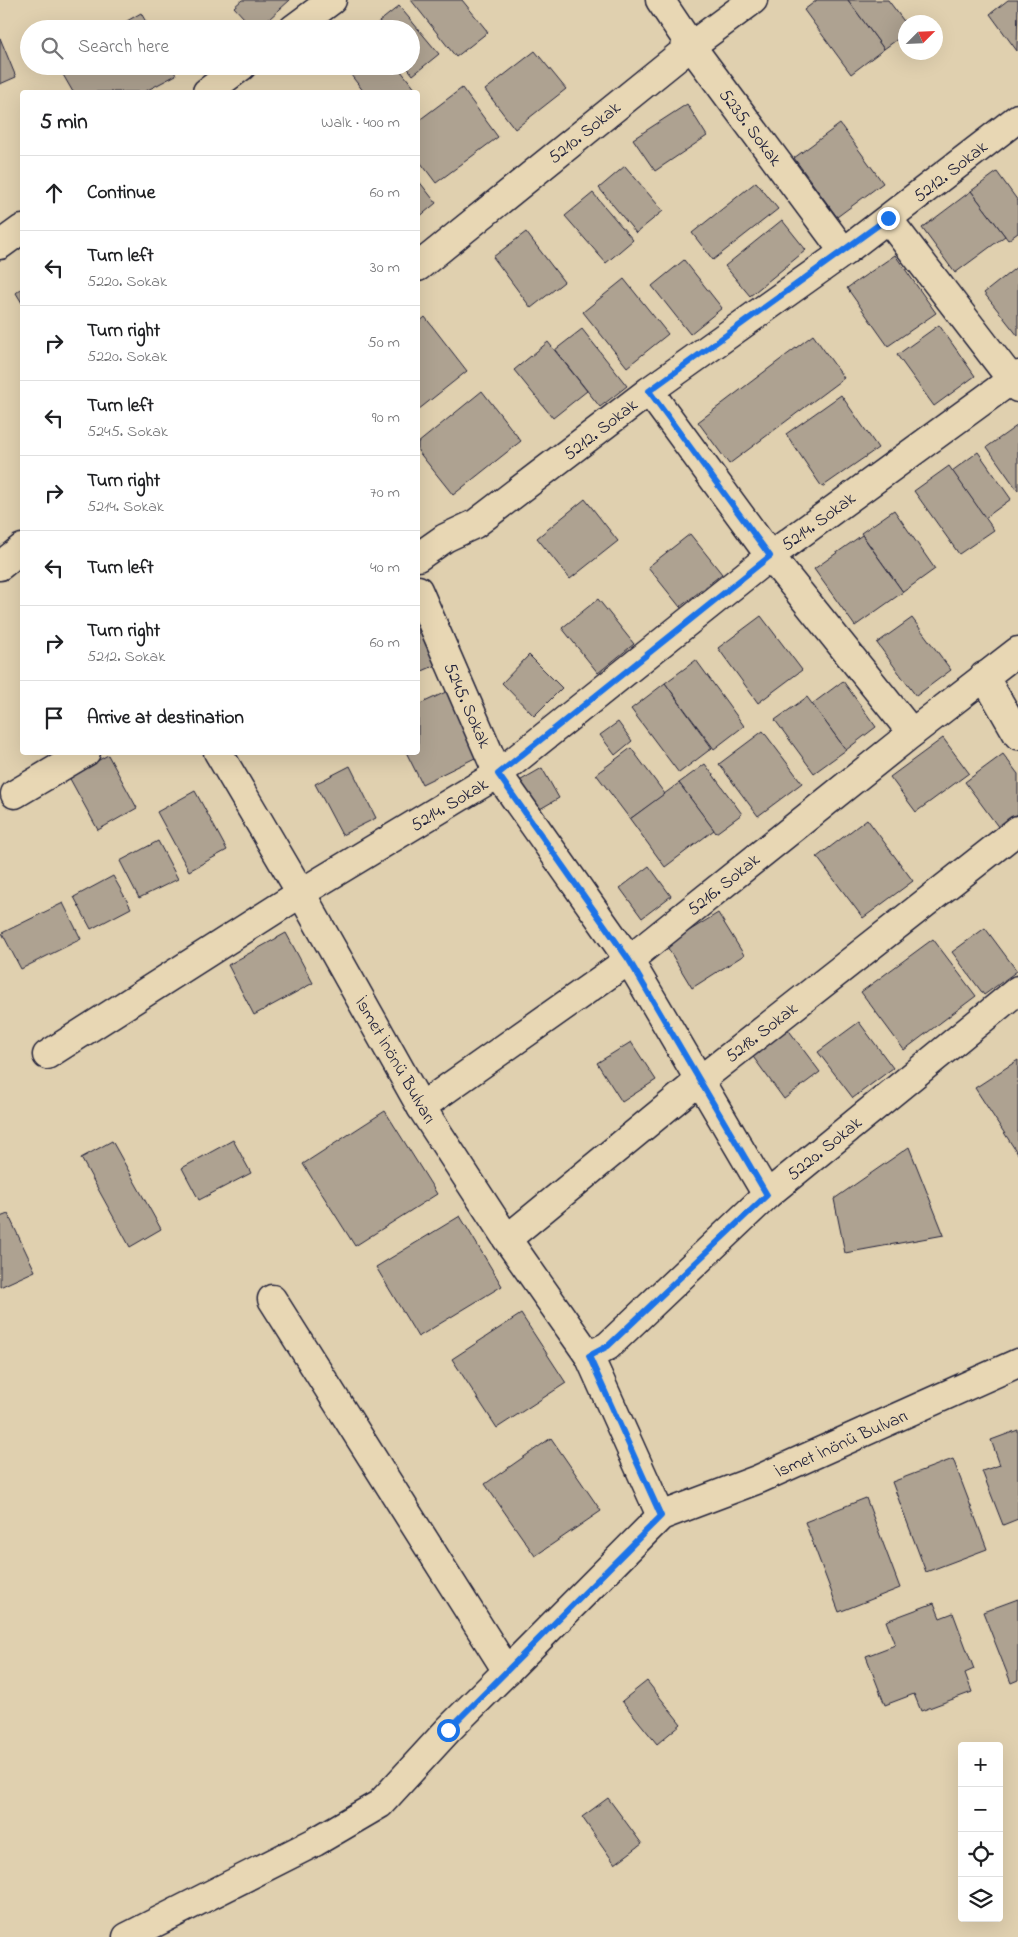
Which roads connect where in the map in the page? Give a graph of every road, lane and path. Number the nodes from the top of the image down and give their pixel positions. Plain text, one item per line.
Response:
1 (332, 0) edge
2 (660, 0) edge
3 (753, 0) edge
4 (305, 20) edge
5 (691, 46) junction
6 (230, 75) edge
7 (210, 90) edge
8 (1018, 118) edge
9 (888, 218) junction
10 (20, 230) edge
11 (0, 245) edge
12 (844, 252) junction
13 (420, 266) edge
14 (1016, 381) edge
15 (649, 391) junction
16 (420, 556) edge
17 (770, 556) junction
18 (420, 595) edge
19 (1018, 651) edge
20 (984, 676) junction
21 (912, 733) junction
22 (1018, 735) edge
23 (81, 755) edge
24 (220, 755) edge
25 (498, 774) junction
26 (15, 794) dead end
27 (1018, 830) edge
28 (301, 893) junction
29 (629, 960) junction
30 (1018, 990) edge
31 (47, 1055) dead end
32 (699, 1081) junction
33 (422, 1107) junction
34 (767, 1195) junction
35 (507, 1239) junction
36 (272, 1299) dead end
37 (589, 1356) junction
38 (1018, 1363) edge
39 (661, 1516) junction
40 (507, 1671) junction
41 (127, 1937) edge

1 - 4 street
2 - 5 street, 5235. Sokak
3 - 5 street, 5210. Sokak
5 - 12 street, 5235. Sokak
5 - 13 street, 5210. Sokak
6 - 7 street
8 - 9 street, 5212. Sokak
9 - 12 street, 5212. Sokak
9 - 14 street
10 - 11 street
12 - 15 street, 5212. Sokak
14 - 17 street, 5214. Sokak
15 - 16 street, 5212. Sokak
15 - 17 street
17 - 21 street
17 - 25 street, 5214. Sokak
18 - 25 street, 5245. Sokak
19 - 20 street, 5216. Sokak
20 - 21 street, 5216. Sokak
20 - 22 street
21 - 29 street, 5216. Sokak
23 - 26 street
24 - 28 street, İsmet İnönü Bulvarı
25 - 28 street, 5214. Sokak
25 - 29 street, 5245. Sokak
27 - 32 street, 5218. Sokak
28 - 31 street, 5214. Sokak
28 - 33 street, İsmet İnönü Bulvarı
29 - 32 street, 5245. Sokak
29 - 33 street, 5216. Sokak
30 - 34 street, 5220. Sokak
32 - 34 street, 5245. Sokak
32 - 35 street, 5218. Sokak
33 - 35 street, İsmet İnönü Bulvarı
34 - 37 street, 5220. Sokak
35 - 37 street, İsmet İnönü Bulvarı
36 - 40 street
37 - 39 street
38 - 39 street, İsmet İnönü Bulvarı
39 - 40 street
40 - 41 street

